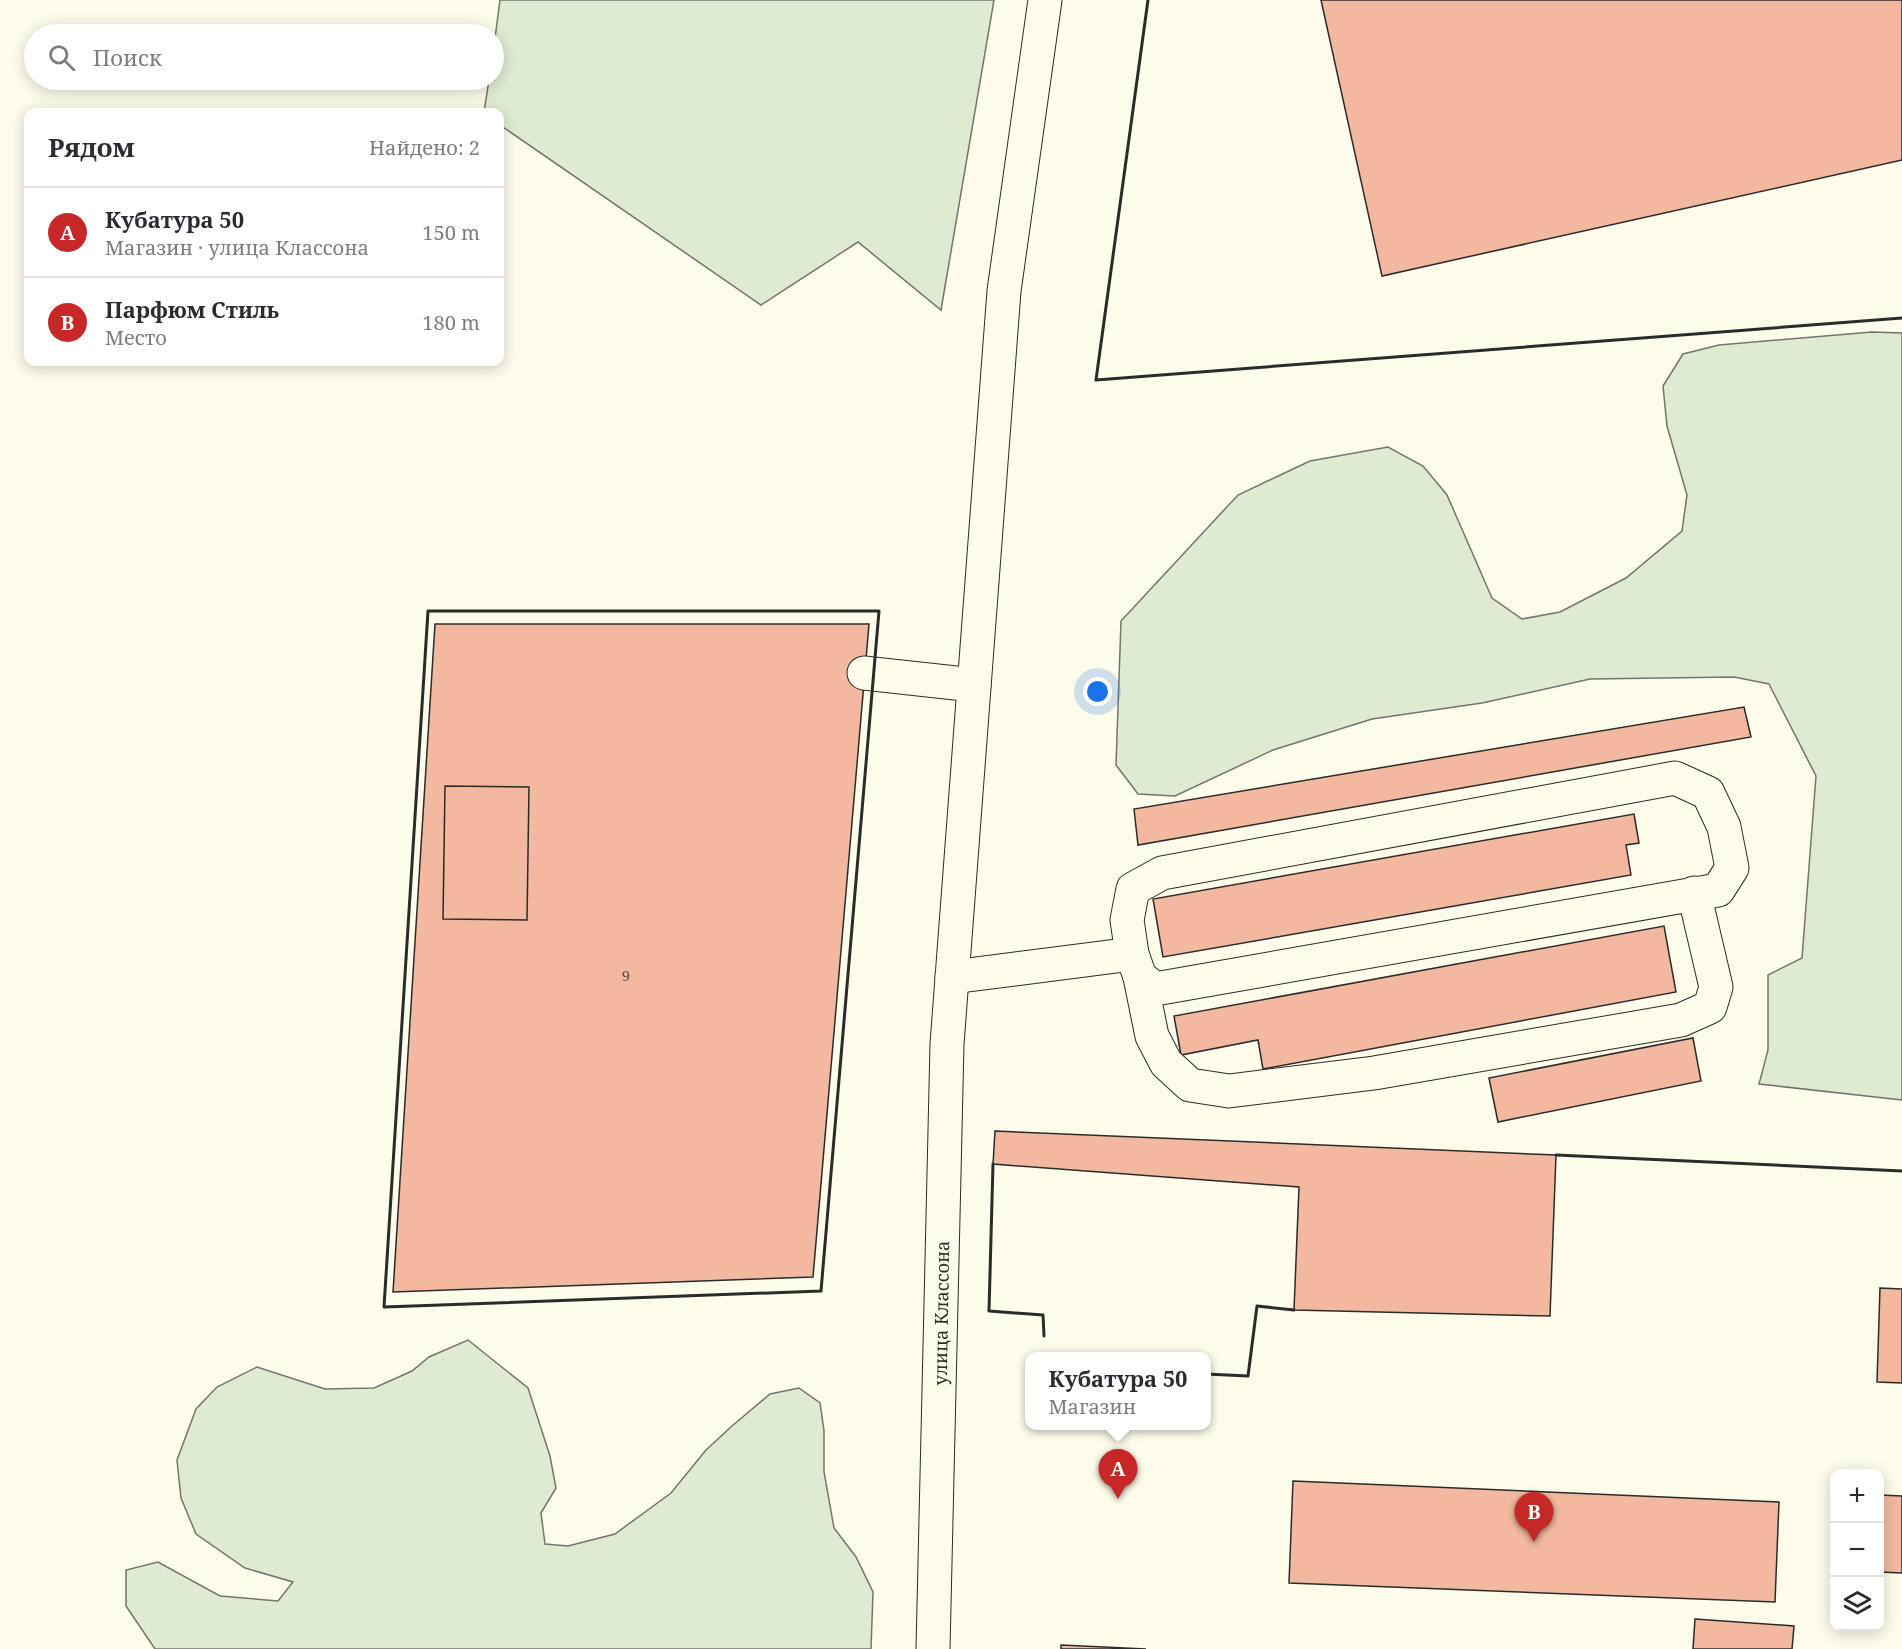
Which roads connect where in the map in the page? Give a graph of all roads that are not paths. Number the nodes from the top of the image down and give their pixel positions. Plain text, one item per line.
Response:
1 (1045, 0) edge
2 (864, 673) dead end
3 (974, 685) junction
4 (1694, 893) junction
5 (1136, 965) junction
6 (952, 977) junction
7 (933, 1649) edge

1 - 3 street, улица Классона
2 - 3 street
3 - 6 street, улица Классона
4 - 5 street
4 - 5 street
4 - 5 street
5 - 6 street
6 - 7 street, улица Классона

